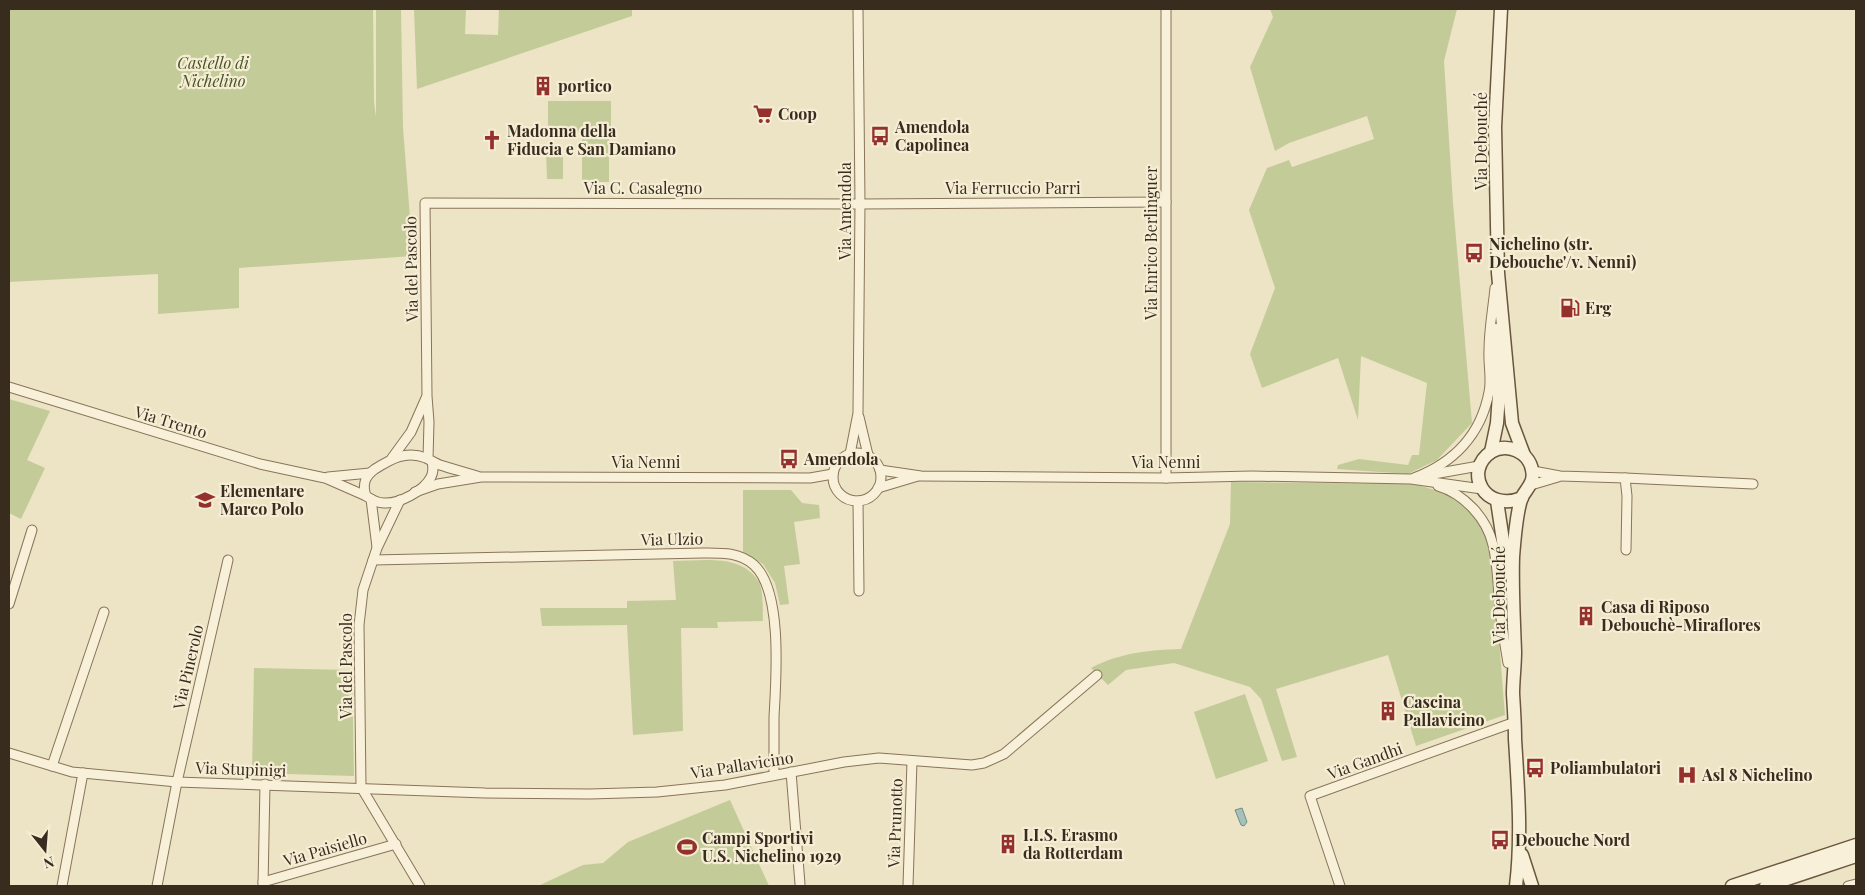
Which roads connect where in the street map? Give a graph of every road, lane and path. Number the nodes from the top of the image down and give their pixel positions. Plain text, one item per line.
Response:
1 (858, 9) edge
2 (1166, 9) edge
3 (1501, 9) edge
4 (1166, 202) junction
5 (425, 203) joint
6 (860, 204) junction
7 (1497, 277) junction
8 (9, 388) edge
9 (427, 396) junction
10 (858, 413) junction
11 (1491, 452) junction
12 (850, 454) junction
13 (1524, 455) junction
14 (868, 456) junction
15 (392, 458) junction
16 (430, 460) junction
17 (1479, 466) junction
18 (880, 470) junction
19 (1533, 471) junction
20 (370, 473) junction
21 (833, 474) junction
22 (921, 476) junction
23 (1560, 476) junction
24 (481, 477) junction
25 (325, 478) junction
26 (810, 478) junction
27 (1166, 478) junction
28 (1625, 478) junction
29 (1411, 479) junction
30 (834, 484) junction
31 (1753, 484) dead end
32 (1531, 485) junction
33 (878, 488) junction
34 (1482, 489) junction
35 (415, 492) junction
36 (368, 498) junction
37 (1522, 498) junction
38 (400, 500) junction
39 (858, 501) junction
40 (1497, 501) junction
41 (32, 530) dead end
42 (377, 548) junction
43 (1626, 550) dead end
44 (228, 560) dead end
45 (373, 560) junction
46 (859, 591) dead end
47 (9, 604) edge
48 (104, 612) dead end
49 (1508, 663) junction
50 (1097, 675) dead end
51 (1513, 692) junction
52 (1514, 722) junction
53 (9, 753) edge
54 (912, 760) junction
55 (52, 766) junction
56 (791, 772) junction
57 (83, 773) junction
58 (774, 775) junction
59 (176, 782) junction
60 (265, 784) junction
61 (361, 787) junction
62 (396, 844) junction
63 (1856, 844) edge
64 (1520, 851) junction
65 (1856, 856) edge
66 (263, 884) edge
67 (800, 884) dead end
68 (1856, 884) edge
69 (62, 886) edge
70 (157, 886) edge
71 (420, 886) edge
72 (908, 886) edge
73 (1340, 886) edge
74 (1516, 886) edge
75 (1532, 886) edge
76 (1732, 886) edge
77 (1766, 886) edge
78 (1848, 886) edge

1 - 6 street, Via Amendola
2 - 4 street, Via Enrico Berlinguer
3 - 7 main road, Via Debouché
4 - 6 street, Via Ferruccio Parri
4 - 27 street, Via Enrico Berlinguer
5 - 6 street, Via C. Casalegno
5 - 9 street, Via del Pascolo
6 - 10 street, Via Amendola
7 - 11 main road, Via Debouché
7 - 13 main road, Via Debouché
7 - 29 street, Via Nenni
8 - 25 street, Via Trento
9 - 15 street, Via del Pascolo
9 - 16 street, Via del Pascolo
10 - 12 street, Via Amendola
10 - 14 street, Via Amendola
11 - 13 main road
11 - 17 main road, Via Debouché
12 - 14 street
12 - 21 street
13 - 19 main road, Via Debouché
14 - 18 street
15 - 16 street
15 - 20 street
16 - 24 street, Via Nenni
16 - 35 street
17 - 29 street, Via Nenni
17 - 34 main road
18 - 22 street, Via Nenni
18 - 33 street
19 - 23 street
19 - 32 main road, Via Debouché
20 - 25 street, Via Trento
20 - 36 street
21 - 26 street, Via Nenni
21 - 30 street
22 - 27 street, Via Nenni
22 - 33 street, Via Nenni
23 - 28 street
23 - 32 street
24 - 26 street, Via Nenni
24 - 35 street, Via Nenni
25 - 36 street, Via Trento
26 - 30 street, Via Nenni
27 - 29 street, Via Nenni
28 - 31 street
28 - 43 street
29 - 34 street, Via Nenni
29 - 49 street, Via Nenni
30 - 39 street
32 - 37 main road, Via Debouché
33 - 39 street
34 - 40 main road
35 - 38 street
36 - 38 street
36 - 42 street, Via del Pascolo
37 - 40 main road
37 - 51 main road, Via Debouché
38 - 42 street, Via del Pascolo
39 - 46 street
40 - 49 main road, Via Debouché
41 - 47 street
42 - 45 street, Via del Pascolo
44 - 59 street, Via Pinerolo
45 - 58 street, Via Ulzio
45 - 61 street, Via del Pascolo
48 - 55 street
49 - 51 main road, Via Debouché
50 - 54 street, Via Pallavicino
51 - 52 main road, Via Debouché
52 - 64 main road, Via Debouché
52 - 73 street, Via Gandhi
53 - 55 street, Via Stupinigi
54 - 56 street, Via Pallavicino
54 - 72 street, Via Prunotto
55 - 57 street, Via Stupinigi
56 - 58 street, Via Pallavicino
56 - 67 street
57 - 59 street, Via Stupinigi
57 - 69 street
58 - 61 street, Via Pallavicino
59 - 60 street, Via Stupinigi
59 - 70 street, Via Pinerolo
60 - 61 street, Via Stupinigi
60 - 66 street
61 - 62 street
62 - 66 street, Via Paisiello
62 - 71 street
63 - 76 main road
64 - 74 main road, Via Debouché
64 - 75 main road, Via Debouché
65 - 77 main road
68 - 78 street

